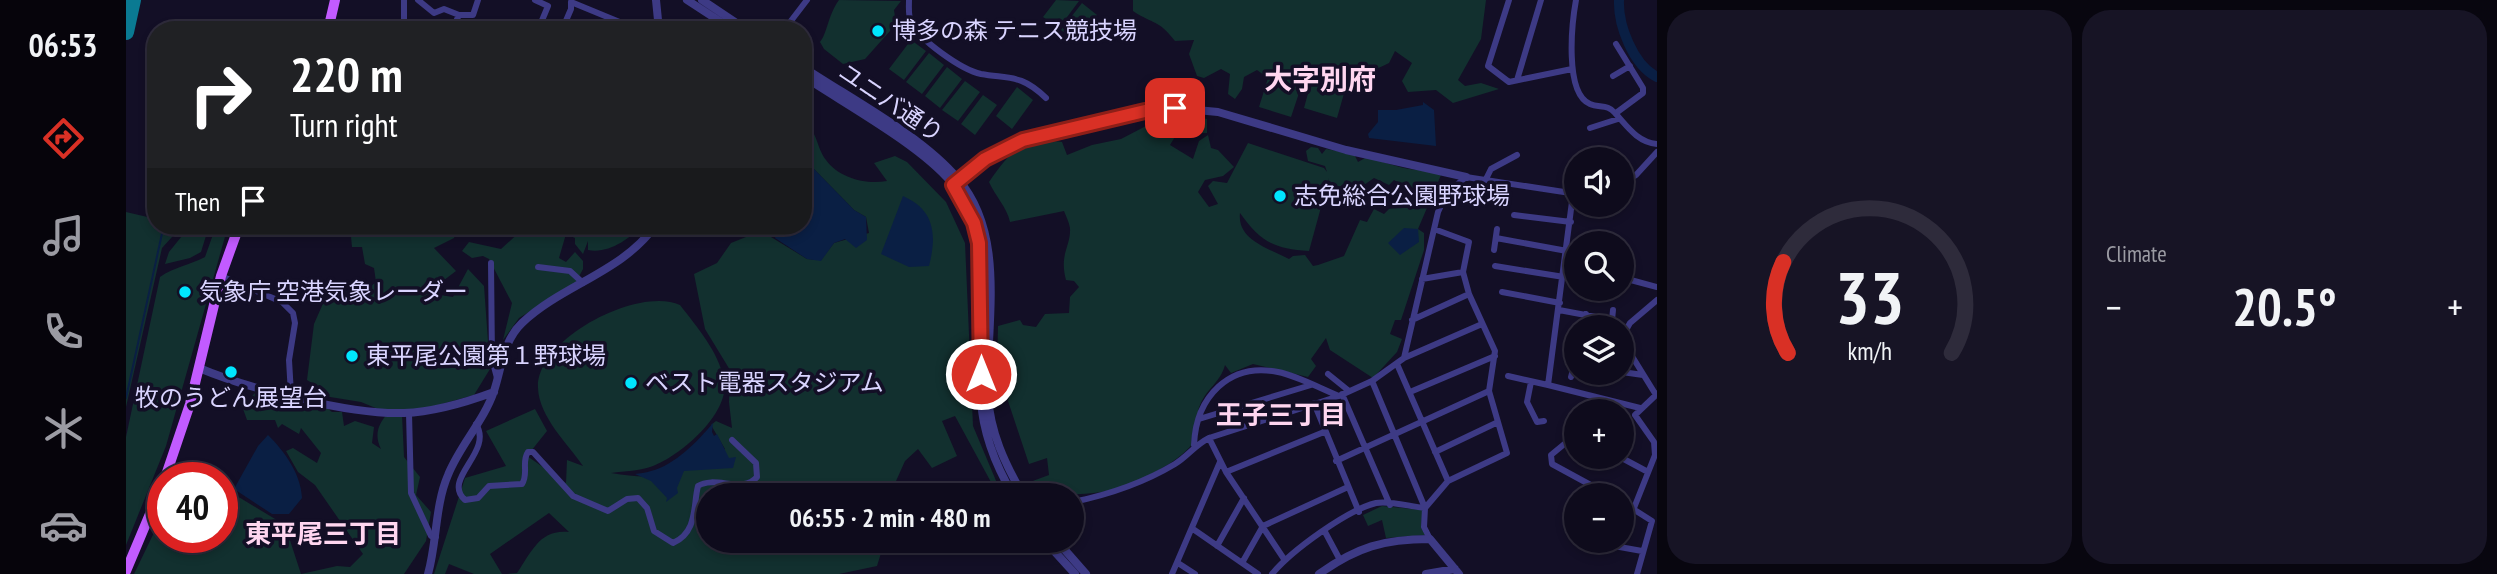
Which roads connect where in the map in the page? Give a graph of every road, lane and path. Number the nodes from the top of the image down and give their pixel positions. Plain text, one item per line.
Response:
1 (335, 0) edge
2 (404, 0) edge
3 (418, 0) edge
4 (478, 0) edge
5 (535, 0) edge
6 (656, 0) edge
7 (687, 0) edge
8 (702, 0) edge
9 (807, 0) edge
10 (909, 0) edge
11 (1509, 0) edge
12 (1541, 0) edge
13 (1576, 0) edge
14 (571, 1) edge
15 (459, 15) junction
16 (615, 20) edge
17 (330, 21) edge
18 (404, 21) edge
19 (457, 21) edge
20 (542, 21) edge
21 (565, 21) edge
22 (658, 21) edge
23 (719, 21) edge
24 (734, 21) edge
25 (791, 21) edge
26 (1616, 44) dead end
27 (1630, 66) junction
28 (1572, 69) junction
29 (812, 73) edge
30 (1613, 76) dead end
31 (1517, 80) junction
32 (812, 82) edge
33 (1046, 98) dead end
34 (1617, 116) junction
35 (1590, 128) dead end
36 (1657, 144) edge
37 (1657, 152) edge
38 (1517, 155) dead end
39 (1634, 176) edge
40 (1466, 177) junction
41 (1486, 179) junction
42 (956, 183) junction
43 (1564, 192) edge
44 (1514, 215) dead end
45 (1572, 217) edge
46 (1571, 222) junction
47 (1434, 229) junction
48 (1497, 229) dead end
49 (1570, 231) edge
50 (236, 235) edge
51 (647, 235) edge
52 (1496, 238) junction
53 (1494, 250) dead end
54 (1564, 250) edge
55 (491, 263) dead end
56 (1495, 266) dead end
57 (538, 267) dead end
58 (1463, 272) junction
59 (221, 276) junction
60 (1564, 276) joint
61 (1422, 279) junction
62 (1634, 281) edge
63 (583, 283) junction
64 (1657, 287) edge
65 (1502, 292) dead end
66 (1469, 293) junction
67 (1657, 300) edge
68 (1560, 306) junction
69 (1613, 310) dead end
70 (1587, 314) joint
71 (1412, 320) junction
72 (1634, 320) edge
73 (1482, 324) junction
74 (1495, 356) junction
75 (1404, 358) junction
76 (1634, 360) edge
77 (1397, 364) junction
78 (199, 368) junction
79 (1328, 374) dead end
80 (1634, 374) edge
81 (1643, 375) junction
82 (1508, 376) dead end
83 (497, 380) junction
84 (1372, 381) junction
85 (1531, 382) junction
86 (1312, 385) junction
87 (1548, 385) junction
88 (1489, 391) junction
89 (1410, 392) junction
90 (494, 393) junction
91 (291, 394) junction
92 (1343, 394) junction
93 (1657, 395) edge
94 (1314, 403) junction
95 (1640, 408) junction
96 (409, 413) junction
97 (1199, 419) junction
98 (1544, 421) dead end
99 (1423, 422) junction
100 (1496, 423) junction
101 (476, 424) junction
102 (1324, 432) junction
103 (1394, 435) junction
104 (1209, 438) junction
105 (732, 440) dead end
106 (1564, 444) edge
107 (1194, 445) junction
108 (1365, 449) junction
109 (1435, 453) junction
110 (1336, 461) junction
111 (170, 462) edge
112 (1220, 462) junction
113 (1634, 464) edge
114 (1226, 472) junction
115 (1648, 472) junction
116 (1448, 481) junction
117 (1007, 483) edge
118 (1016, 483) edge
119 (1587, 483) edge
120 (1348, 487) junction
121 (1244, 498) junction
122 (1084, 500) edge
123 (1390, 505) junction
124 (1425, 508) junction
125 (1634, 508) joint
126 (1359, 512) junction
127 (147, 521) edge
128 (1263, 526) junction
129 (1193, 529) junction
130 (1324, 530) junction
131 (436, 537) junction
132 (1430, 538) junction
133 (1217, 546) junction
134 (1634, 550) edge
135 (1642, 551) junction
136 (1056, 553) edge
137 (1068, 553) edge
138 (1284, 559) junction
139 (1340, 560) junction
140 (1178, 563) junction
141 (1242, 563) junction
142 (126, 571) edge
143 (1457, 571) edge
144 (428, 574) edge
145 (1075, 574) edge
146 (1086, 574) edge
147 (1172, 574) edge
148 (1195, 574) edge
149 (1258, 574) edge
150 (1272, 574) edge
151 (1319, 574) edge
152 (1426, 574) edge
153 (1637, 574) edge

1 - 17 main road
2 - 18 street
3 - 15 street
4 - 15 street
5 - 20 street
6 - 22 street
7 - 23 street
8 - 24 street
9 - 25 street
10 - 33 street
11 - 31 street
12 - 31 street
13 - 28 street
14 - 16 street
14 - 21 street
15 - 19 street
26 - 27 street
27 - 30 street
27 - 34 street
28 - 31 street
28 - 34 street
29 - 42 street, ユニバ通り
32 - 42 street, ユニバ通り
34 - 35 street
34 - 36 street
37 - 39 street
38 - 41 street
40 - 41 street
40 - 42 street
40 - 47 street
41 - 43 street
42 - 117 street, ユニバ通り
42 - 118 street, ユニバ通り
44 - 46 street
45 - 46 street
46 - 49 street
47 - 58 street
47 - 61 street
48 - 52 street
50 - 59 main road
51 - 63 street
52 - 53 street
52 - 54 street
55 - 83 street
56 - 60 street
57 - 63 street
58 - 61 street
58 - 66 street
59 - 78 main road
59 - 91 street
60 - 68 street
61 - 71 street
62 - 64 street
63 - 83 street
65 - 68 street
66 - 71 street
66 - 73 street
67 - 72 street
68 - 70 street
68 - 87 street
69 - 70 street
71 - 75 street
73 - 74 street
73 - 75 street
74 - 88 street
74 - 89 street
75 - 77 street
76 - 81 street
77 - 84 street
77 - 89 street
78 - 91 street
78 - 111 main road
79 - 92 street
80 - 81 street
81 - 93 street
82 - 85 street
83 - 90 street
84 - 92 street
84 - 103 street
85 - 87 street
85 - 98 street
86 - 92 street
86 - 97 street
86 - 97 street
87 - 95 street
88 - 99 street
88 - 100 street
89 - 99 street
90 - 96 street
90 - 101 street
91 - 96 street
92 - 94 street
92 - 108 street
93 - 95 street
94 - 102 street
94 - 104 street
95 - 115 street
96 - 131 street
97 - 107 street
99 - 103 street
99 - 109 street
100 - 109 street
100 - 116 street
101 - 105 street
101 - 131 street
102 - 110 street
102 - 114 street
103 - 108 street
103 - 124 street
104 - 107 street
104 - 112 street
106 - 119 street
107 - 122 street
108 - 110 street
108 - 123 street
109 - 116 street
110 - 120 street
112 - 114 street
112 - 129 street
113 - 115 street
114 - 121 street
115 - 125 street
116 - 124 street
120 - 126 street
120 - 128 street
121 - 128 street
121 - 133 street
123 - 124 street
123 - 126 street
124 - 132 street
125 - 135 street
126 - 130 street
127 - 142 main road
128 - 138 street
128 - 141 street
129 - 133 street
129 - 140 street
130 - 138 street
130 - 139 street
131 - 144 street
132 - 139 street
132 - 143 street
133 - 141 street
134 - 135 street
135 - 153 street
136 - 145 street
137 - 146 street
138 - 150 street
139 - 151 street
140 - 147 street
140 - 148 street
141 - 149 street
143 - 152 street

